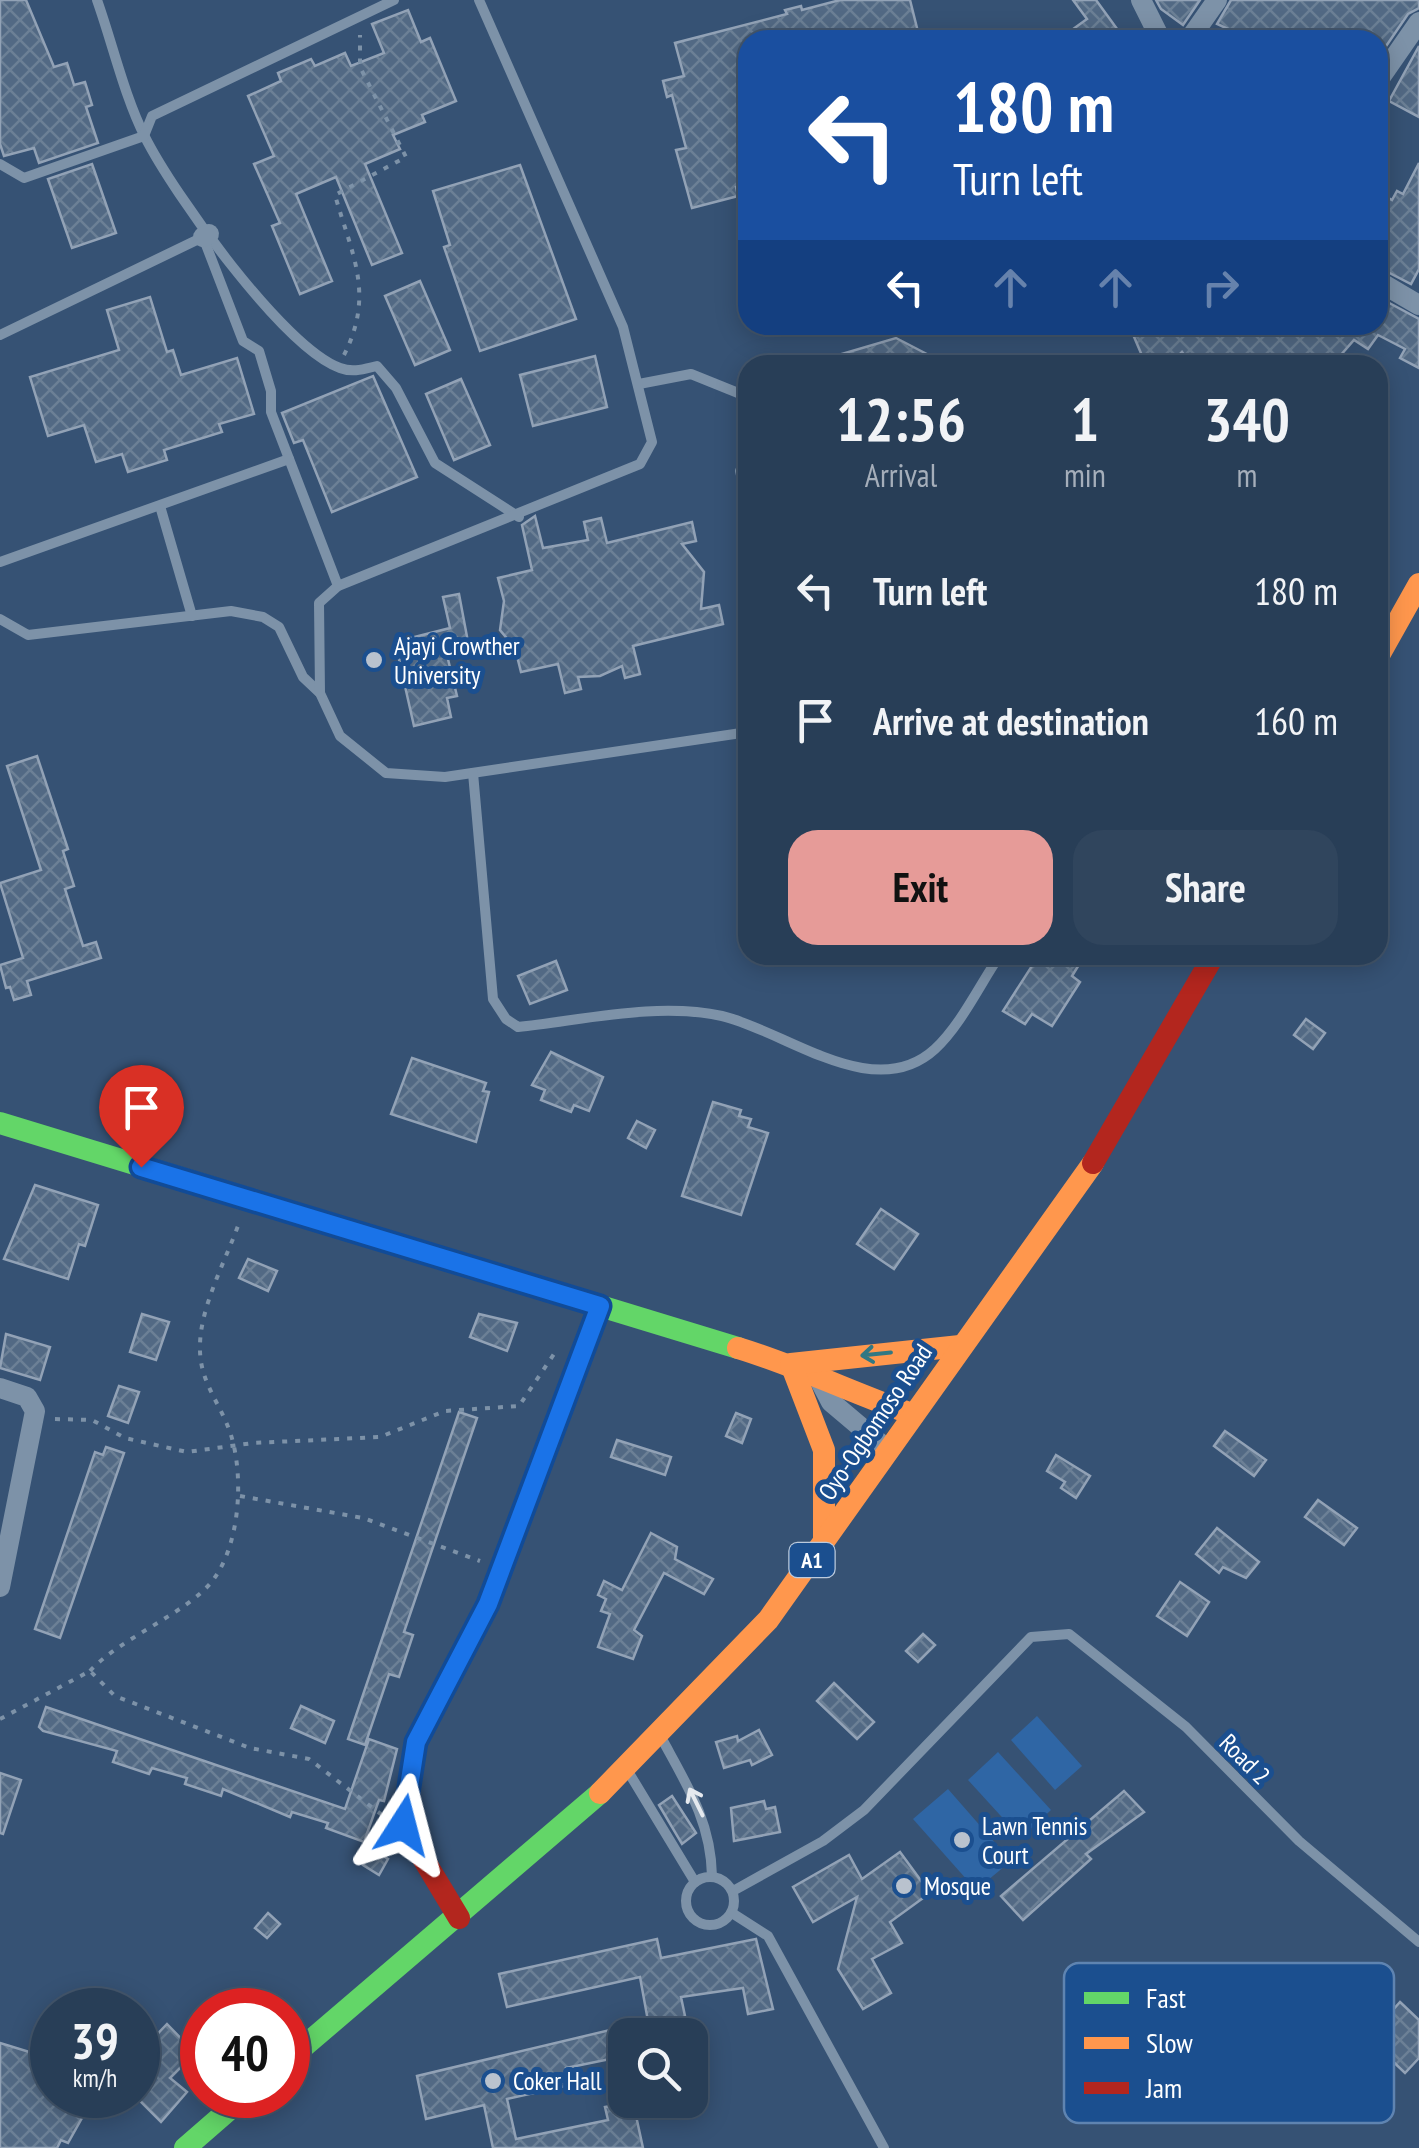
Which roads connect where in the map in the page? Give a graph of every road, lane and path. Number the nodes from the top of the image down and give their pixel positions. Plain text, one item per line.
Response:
1 (97, 0) edge
2 (394, 0) edge
3 (479, 0) edge
4 (1141, 0) edge
5 (1216, 0) edge
6 (1419, 22) edge
7 (1156, 30) edge
8 (1196, 30) edge
9 (360, 31) dead end
10 (1388, 67) edge
11 (144, 136) junction
12 (0, 164) edge
13 (206, 235) junction
14 (1388, 287) edge
15 (1419, 305) edge
16 (0, 334) edge
17 (338, 367) junction
18 (639, 384) junction
19 (738, 393) edge
20 (290, 459) junction
21 (160, 506) junction
22 (519, 516) junction
23 (0, 562) edge
24 (1419, 584) edge
25 (338, 586) junction
26 (192, 616) junction
27 (0, 619) edge
28 (1388, 639) edge
29 (320, 693) junction
30 (738, 733) edge
31 (473, 773) junction
32 (993, 965) edge
33 (1208, 965) edge
34 (0, 1123) edge
35 (247, 1199) junction
36 (600, 1306) junction
37 (960, 1346) junction
38 (560, 1347) dead end
39 (792, 1364) junction
40 (820, 1381) junction
41 (0, 1388) edge
42 (32, 1403) junction
43 (912, 1414) junction
44 (233, 1448) junction
45 (889, 1452) junction
46 (240, 1496) junction
47 (824, 1544) junction
48 (502, 1567) junction
49 (0, 1587) edge
50 (90, 1671) junction
51 (0, 1720) edge
52 (659, 1734) junction
53 (625, 1768) junction
54 (403, 1825) junction
55 (712, 1876) junction
56 (695, 1882) junction
57 (733, 1891) junction
58 (732, 1913) junction
59 (458, 1918) junction
60 (1419, 1942) edge
61 (310, 2042) edge
62 (219, 2118) edge
63 (184, 2148) edge
64 (884, 2148) edge

1 - 11 lane
2 - 11 lane
3 - 18 lane
4 - 7 street
5 - 8 street
6 - 10 street
9 - 17 path
11 - 12 lane
11 - 13 lane
13 - 16 lane
13 - 17 lane
13 - 20 lane
14 - 15 street
17 - 22 lane
18 - 19 lane
18 - 22 lane
20 - 21 lane
20 - 25 lane
21 - 23 lane
21 - 26 lane
22 - 25 lane
24 - 28 main road
25 - 29 lane
26 - 27 lane
26 - 29 lane
29 - 31 lane
30 - 31 lane
31 - 32 lane
33 - 37 main road, Oyo-Ogbomoso Road / A1
34 - 35 main road
35 - 36 main road
35 - 44 path
36 - 39 main road
36 - 48 main road
37 -> 39 main road
37 - 43 main road, Oyo-Ogbomoso Road / A1
38 - 44 path
39 - 40 main road
39 - 47 main road
40 - 43 main road
40 - 45 street
41 - 42 street
42 - 44 path
42 - 49 street
43 - 45 main road, Oyo-Ogbomoso Road / A1
44 - 46 path
45 - 47 main road, Oyo-Ogbomoso Road / A1
46 - 48 path
46 - 50 path
47 - 52 main road, Oyo-Ogbomoso Road / A1
48 - 54 main road
50 - 51 path
50 - 54 path
52 - 53 main road, Oyo-Ogbomoso Road / A1
55 -> 52 lane
53 - 56 lane
53 - 59 main road, Oyo-Ogbomoso Road / A1
54 - 59 main road
55 - 56 lane
55 - 57 lane
56 - 58 lane
57 - 58 lane
57 - 60 lane, Road 2
58 - 64 lane
59 - 61 main road, Oyo-Ogbomoso Road / A1
62 - 63 main road

